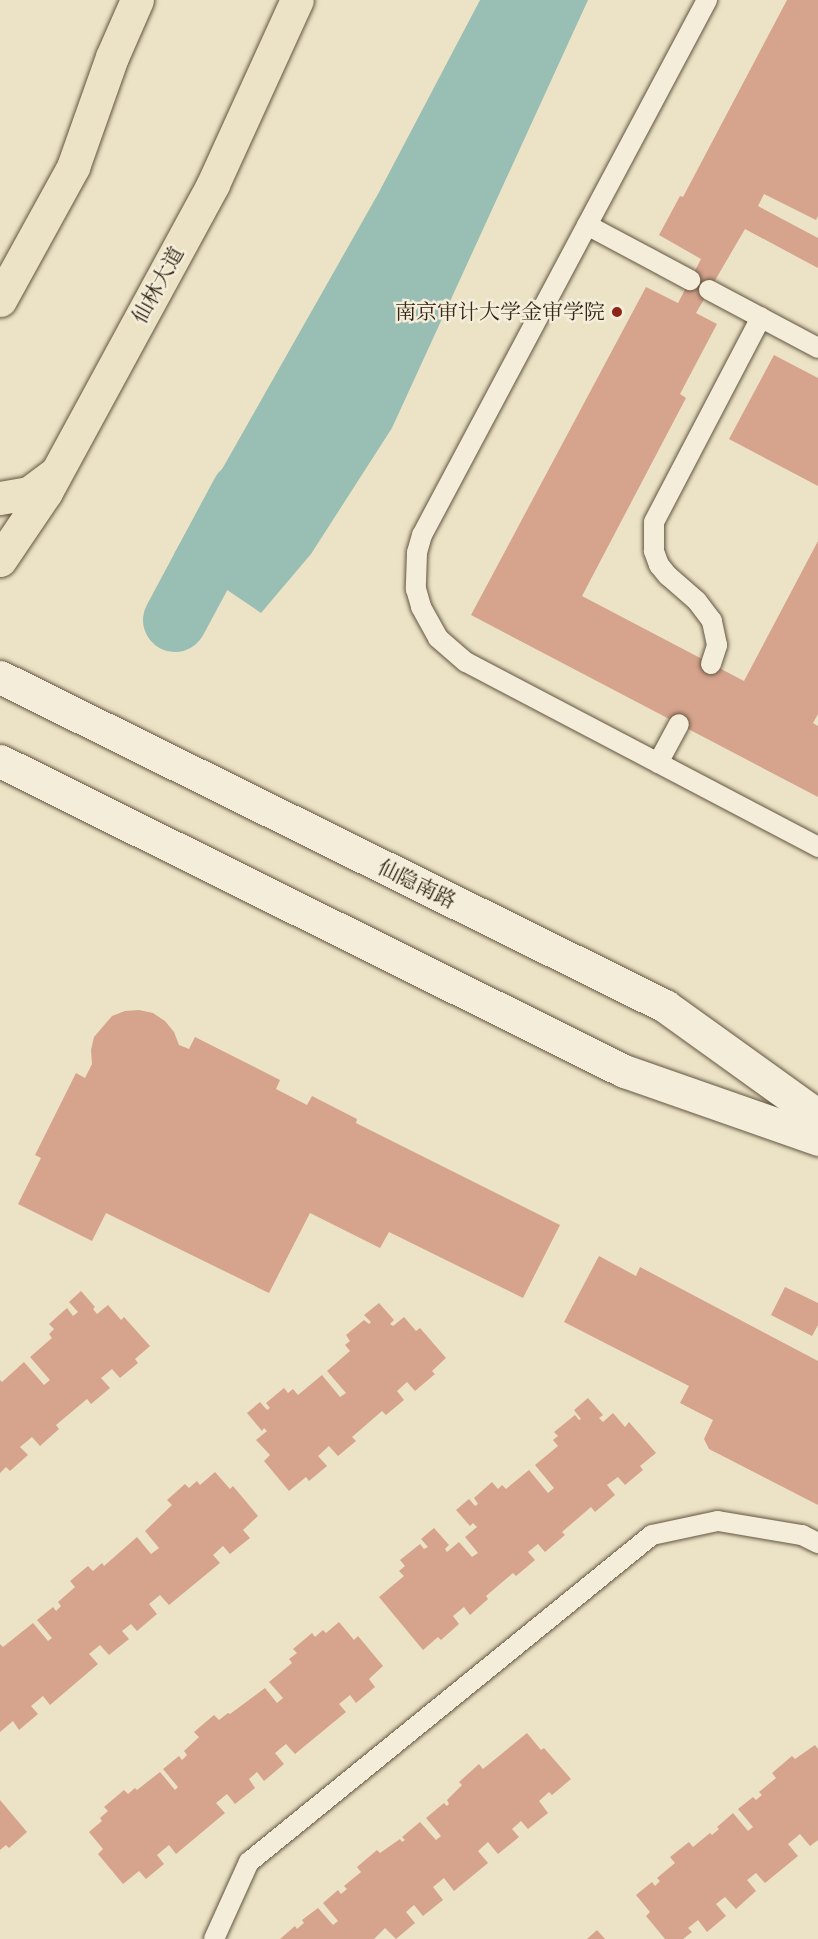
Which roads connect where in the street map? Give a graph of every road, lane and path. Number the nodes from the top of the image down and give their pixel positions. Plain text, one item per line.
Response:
1 (137, 0) edge
2 (297, 0) edge
3 (706, 0) edge
4 (587, 225) junction
5 (690, 280) dead end
6 (709, 290) dead end
7 (0, 300) edge
8 (761, 317) junction
9 (818, 348) edge
10 (56, 472) junction
11 (0, 498) edge
12 (0, 560) edge
13 (711, 664) dead end
14 (0, 677) edge
15 (680, 724) dead end
16 (0, 761) edge
17 (658, 763) junction
18 (818, 847) edge
19 (818, 1116) edge
20 (818, 1139) edge
21 (818, 1543) edge
22 (214, 1939) edge

1 - 7 main road
2 - 10 main road, 仙林大道
3 - 4 lane
4 - 5 lane
4 - 17 lane
6 - 8 lane
8 - 9 lane
8 - 13 lane
10 - 11 main road
10 - 12 main road, 仙林大道
14 - 19 street, 仙隐南路
15 - 17 lane
16 - 20 street
17 - 18 lane
21 - 22 lane

